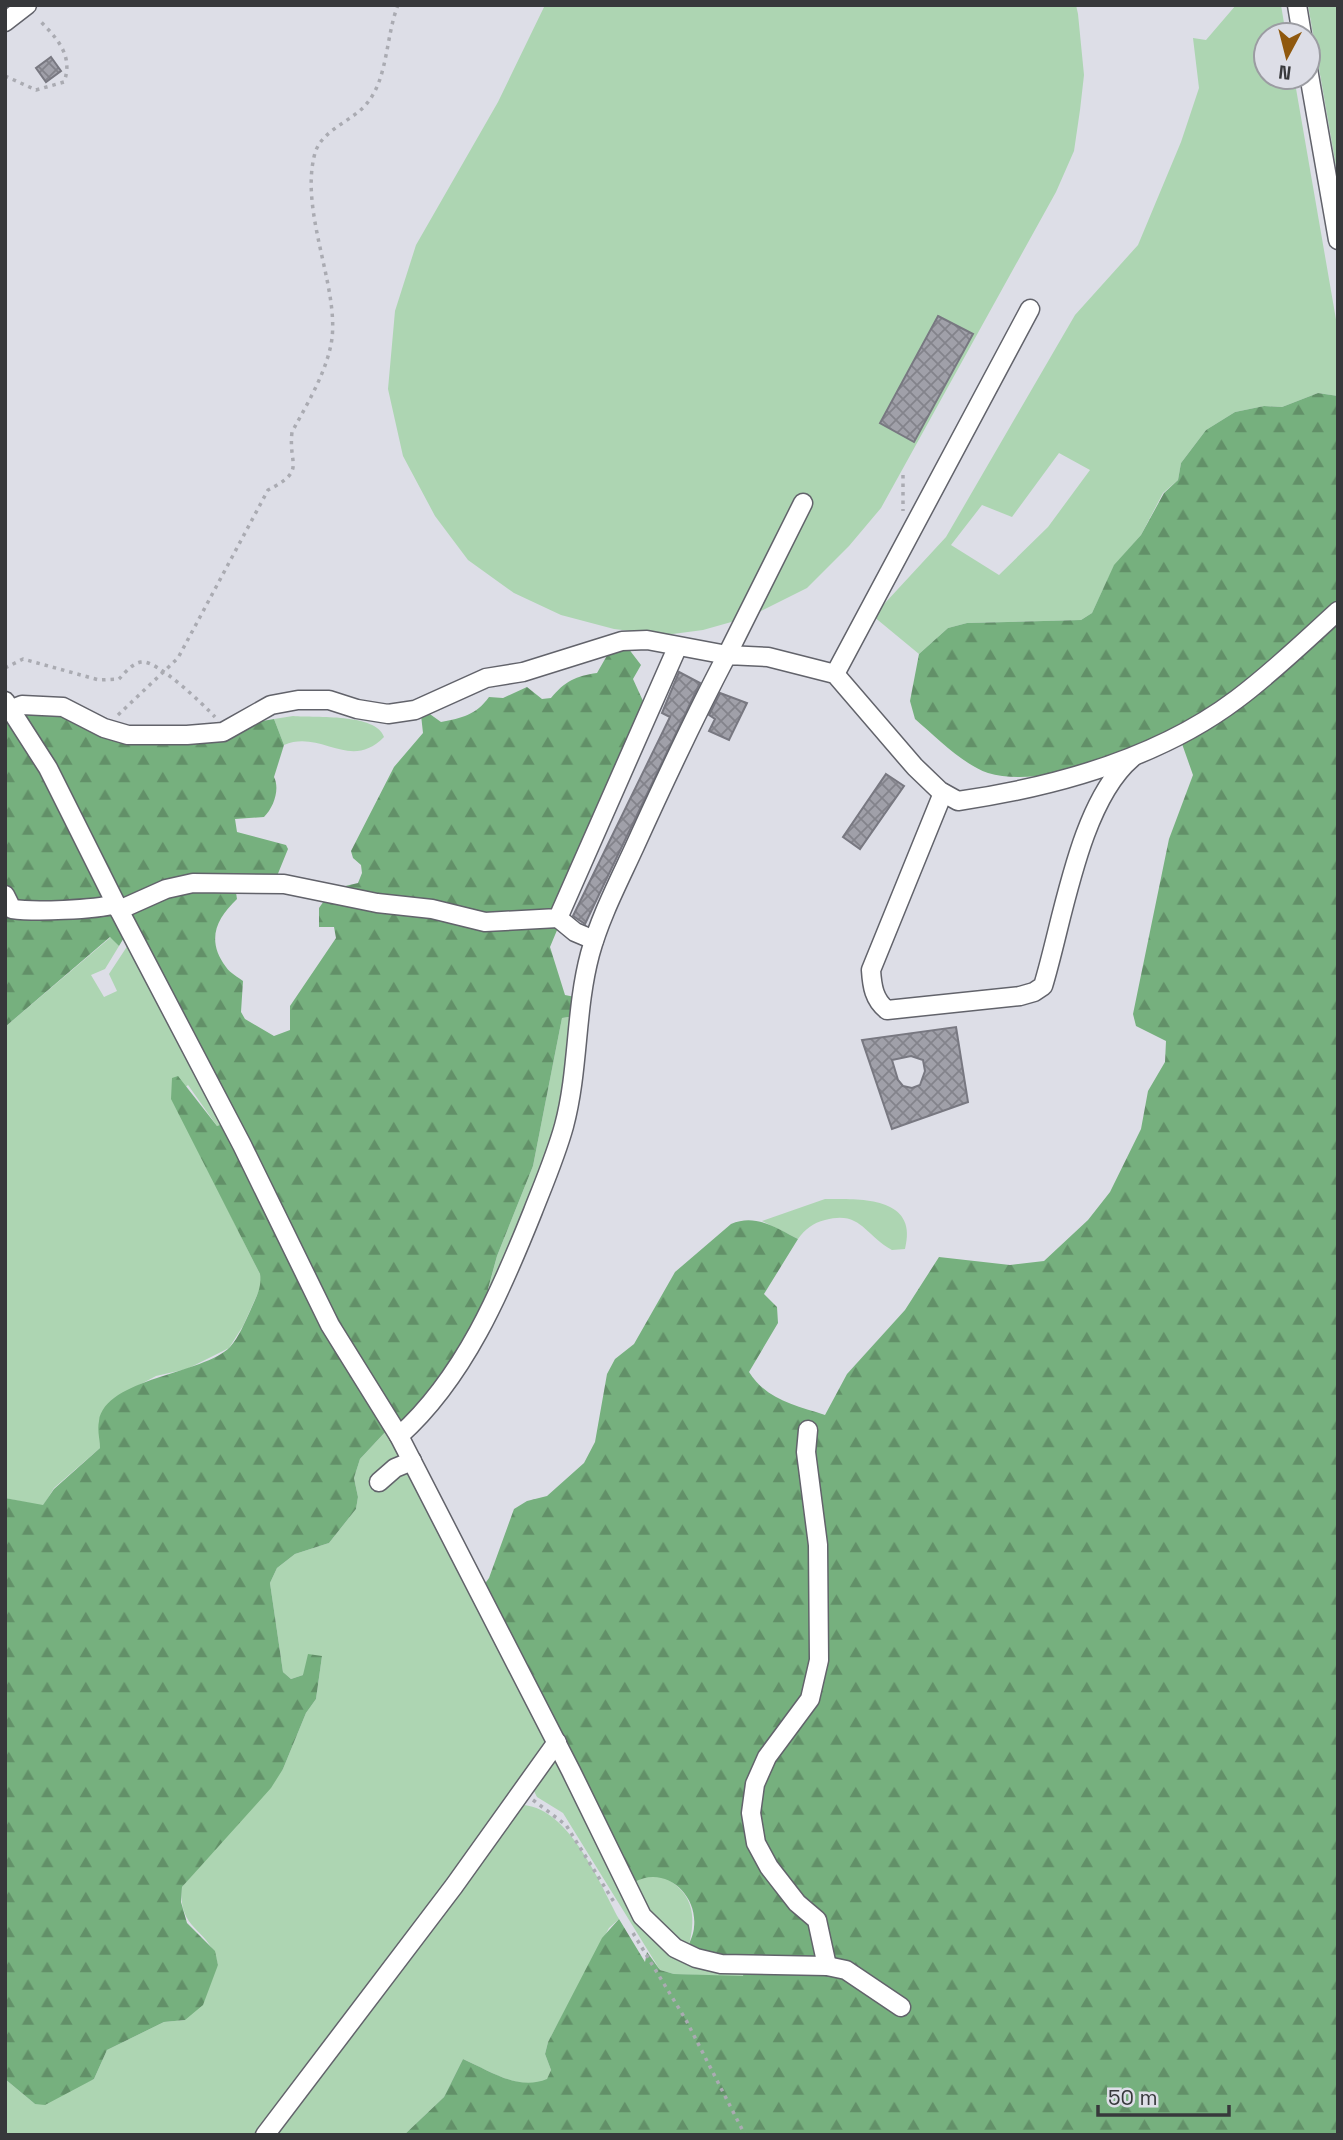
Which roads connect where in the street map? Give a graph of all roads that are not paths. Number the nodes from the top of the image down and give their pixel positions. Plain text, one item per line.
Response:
1 (26, 6) edge
2 (5, 22) edge
3 (1312, 91) edge
4 (1338, 240) edge
5 (1030, 309) dead end
6 (803, 503) dead end
7 (1338, 611) edge
8 (677, 648) junction
9 (727, 655) junction
10 (835, 674) junction
11 (9, 705) edge
12 (1138, 754) junction
13 (943, 793) junction
14 (5, 895) edge
15 (117, 907) junction
16 (558, 918) junction
17 (594, 940) junction
18 (808, 1430) dead end
19 (399, 1436) junction
20 (412, 1461) junction
21 (379, 1482) dead end
22 (557, 1742) junction
23 (827, 1966) junction
24 (901, 2007) dead end
25 (265, 2135) edge

1 - 2 street
3 - 4 street
5 - 10 street
6 - 9 street
7 - 12 street
8 - 9 street
8 - 11 street
8 - 16 street
9 - 10 street
9 - 17 street
10 - 13 street
11 - 15 street
12 - 13 street
12 - 13 street
14 - 15 street
15 - 16 street
15 - 19 street
16 - 17 street
17 - 19 street
18 - 23 street
19 - 20 street
20 - 21 street
20 - 22 street
22 - 23 street
22 - 25 street
23 - 24 street

